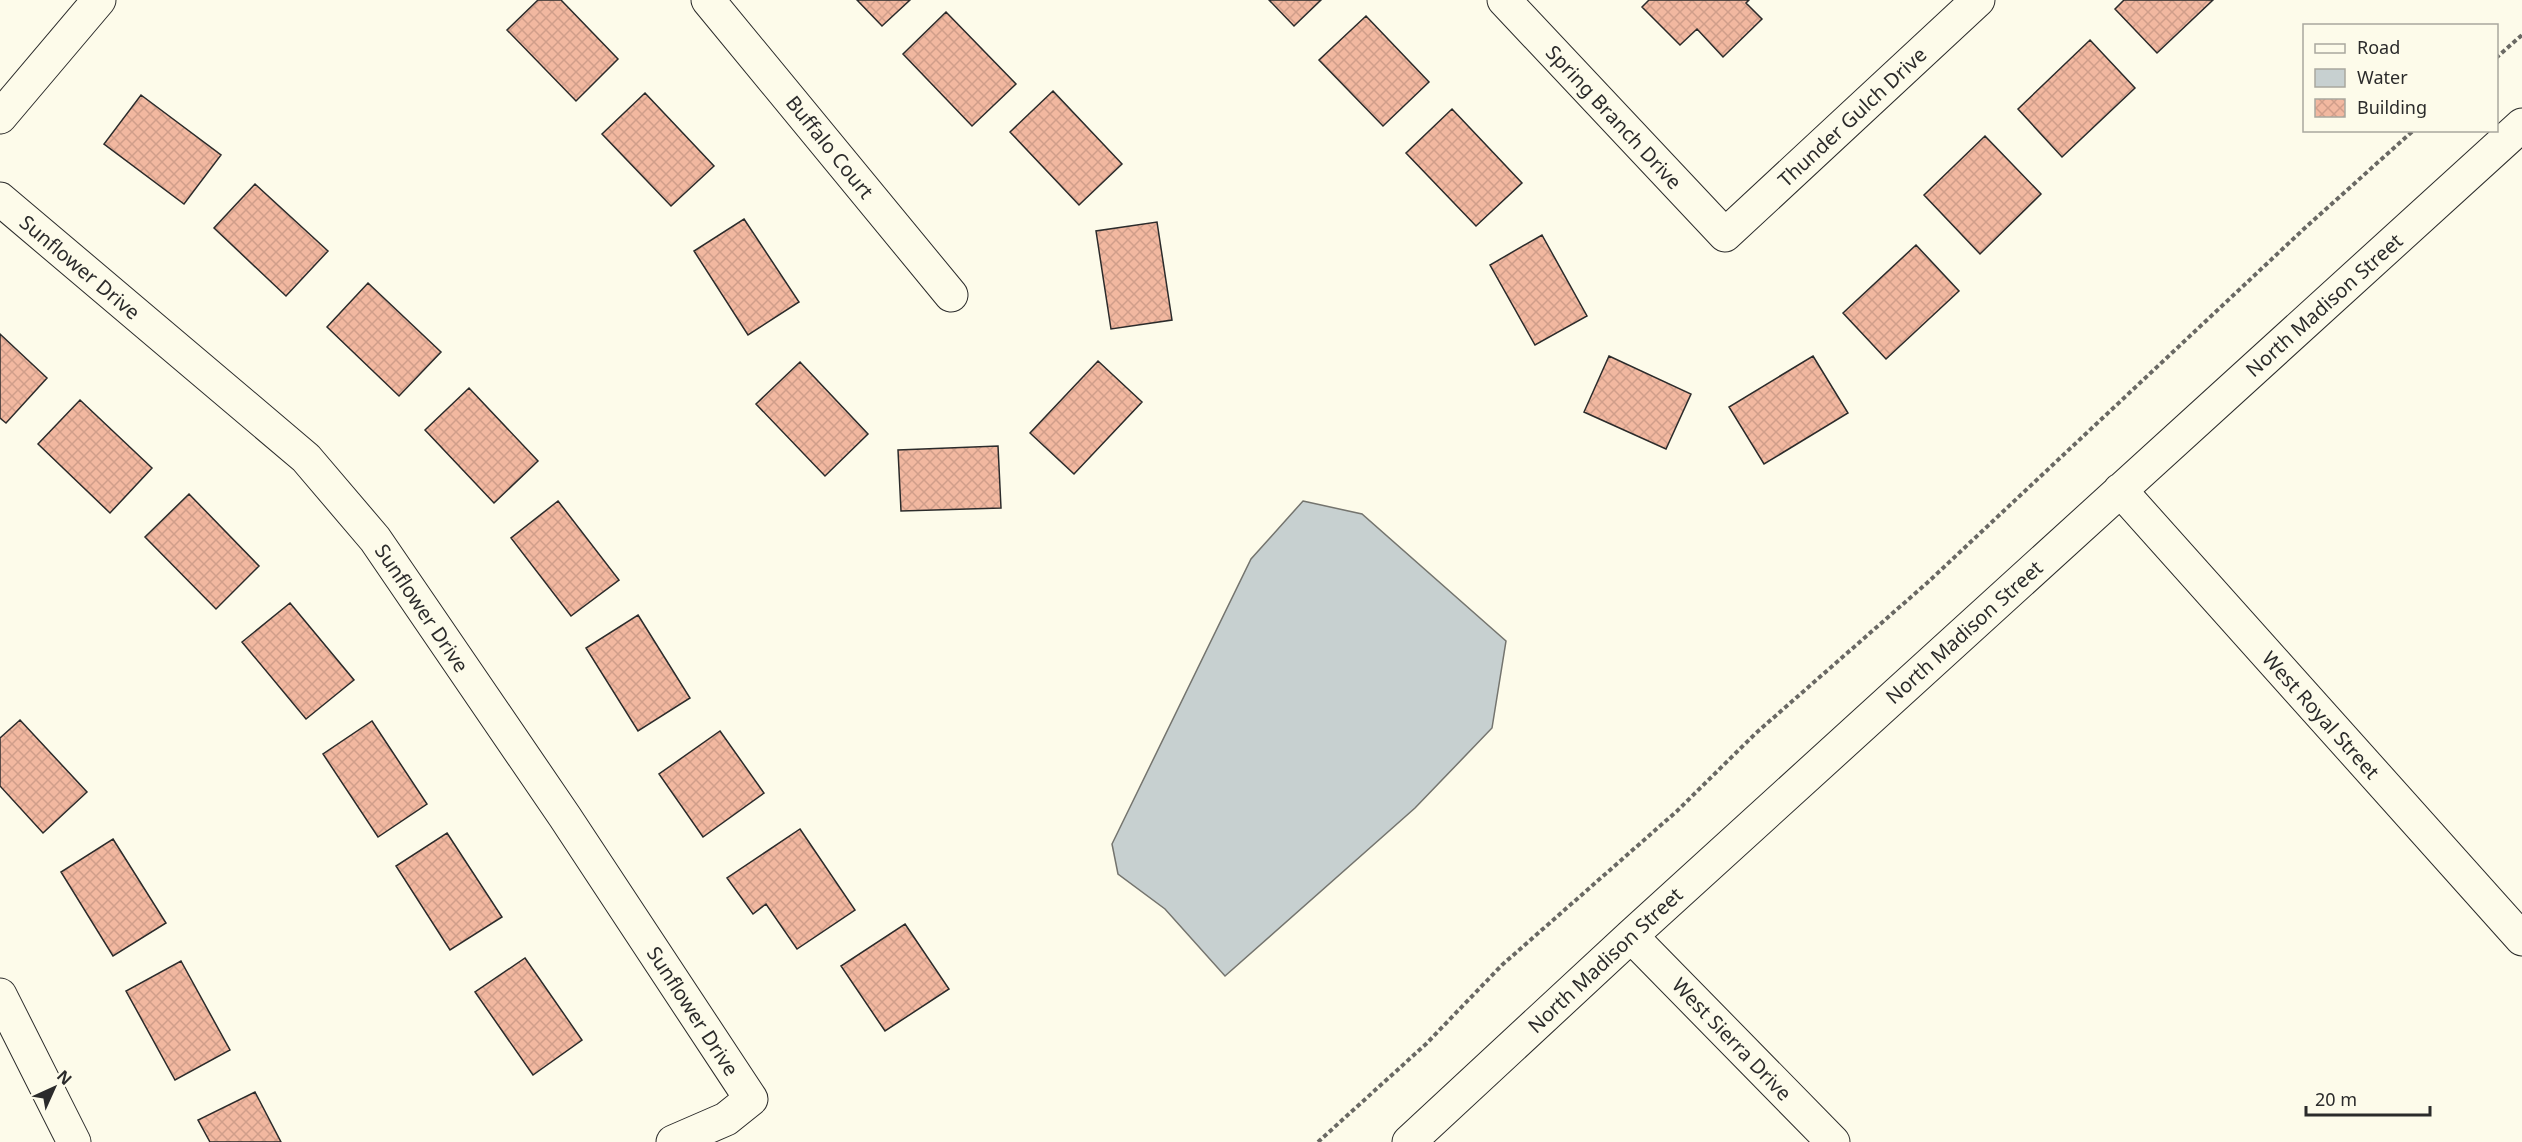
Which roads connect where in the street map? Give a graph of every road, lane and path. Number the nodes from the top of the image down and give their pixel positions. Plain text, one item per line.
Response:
1 (99, 0) edge
2 (708, 0) edge
3 (1504, 0) edge
4 (1978, 0) edge
5 (2522, 35) edge
6 (2498, 56) edge
7 (0, 117) edge
8 (2522, 125) edge
9 (2412, 132) edge
10 (0, 199) edge
11 (1725, 235) joint
12 (951, 295) dead end
13 (2120, 490) junction
14 (1631, 936) junction
15 (2522, 939) edge
16 (0, 995) edge
17 (74, 1142) edge
18 (674, 1142) edge
19 (1318, 1142) edge
20 (1409, 1142) edge
21 (1833, 1142) edge

1 - 7 street
2 - 12 street, Buffalo Court
3 - 11 street, Spring Branch Drive
4 - 11 street, Thunder Gulch Drive
5 - 6 path
8 - 13 street, North Madison Street
9 - 19 path
10 - 18 street, Sunflower Drive
13 - 14 street, North Madison Street
13 - 15 street, West Royal Street
14 - 20 street, North Madison Street
14 - 21 street, West Sierra Drive
16 - 17 street

